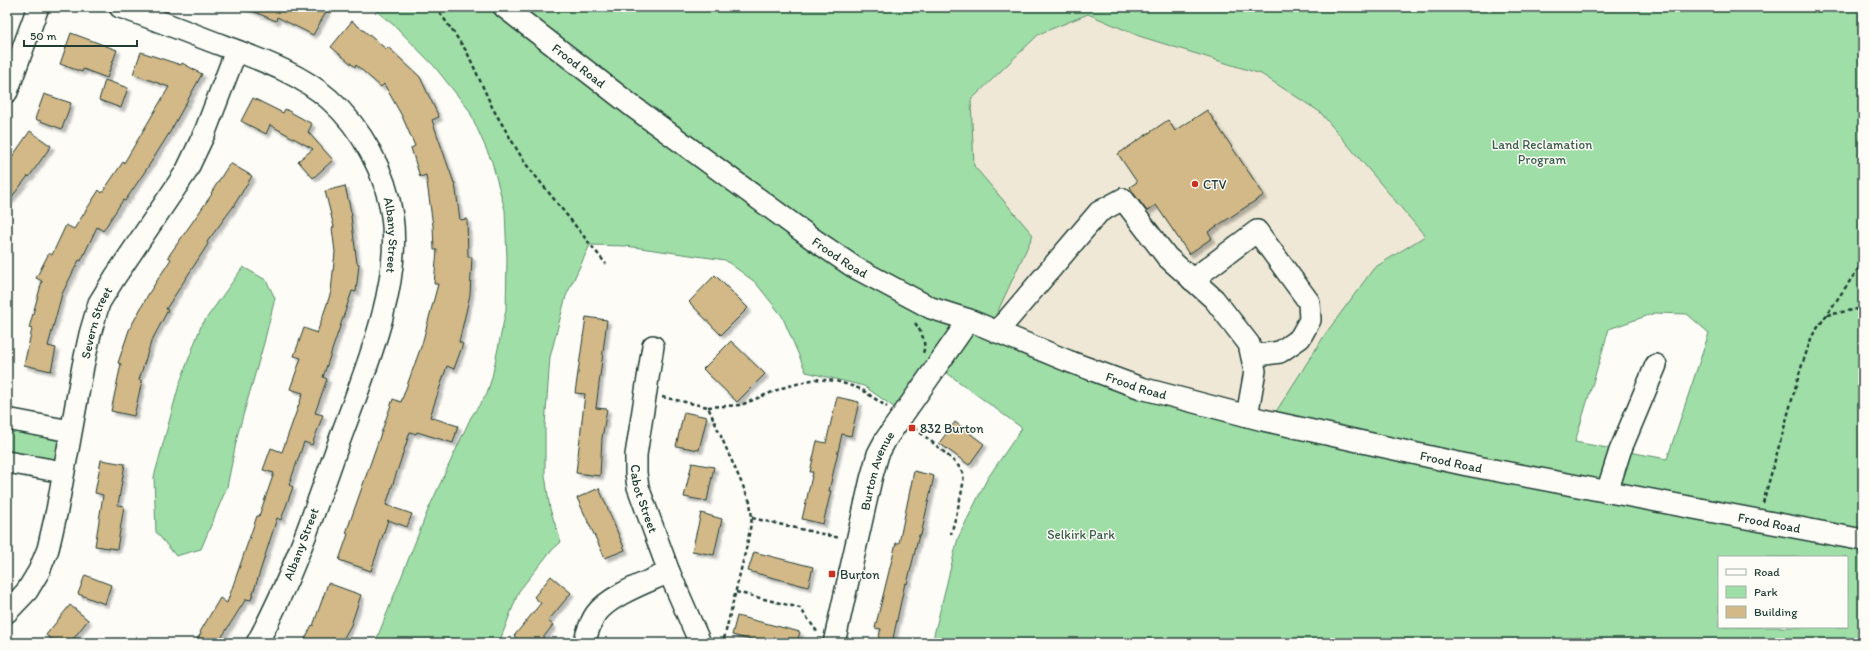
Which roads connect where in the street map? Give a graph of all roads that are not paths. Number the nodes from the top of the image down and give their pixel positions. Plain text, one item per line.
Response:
1 (38, 7) edge
2 (120, 7) edge
3 (504, 7) edge
4 (236, 51) junction
5 (7, 92) edge
6 (1192, 280) junction
7 (969, 320) junction
8 (997, 332) junction
9 (653, 346) dead end
10 (1252, 356) junction
11 (1656, 365) dead end
12 (1247, 416) junction
13 (7, 419) edge
14 (70, 431) junction
15 (7, 462) edge
16 (63, 472) junction
17 (1607, 492) junction
18 (1863, 540) edge
19 (669, 572) junction
20 (7, 612) edge
21 (826, 639) edge
22 (257, 643) edge
23 (584, 643) edge
24 (700, 643) edge

1 - 5 street
2 - 4 street, Albany Street
3 - 7 street, Frood Road
4 - 14 street, Severn Street
4 - 22 street, Albany Street
6 - 8 street
6 - 10 street
6 - 10 street
7 - 8 street, Frood Road
7 - 21 street, Burton Avenue
8 - 12 street, Frood Road
9 - 19 street, Cabot Street
10 - 12 street
11 - 17 street
12 - 17 street, Frood Road
13 - 14 street
14 - 16 street, Severn Street
15 - 16 street
16 - 20 street, Severn Street
17 - 18 street, Frood Road
19 - 23 street
19 - 24 street, Cabot Street

